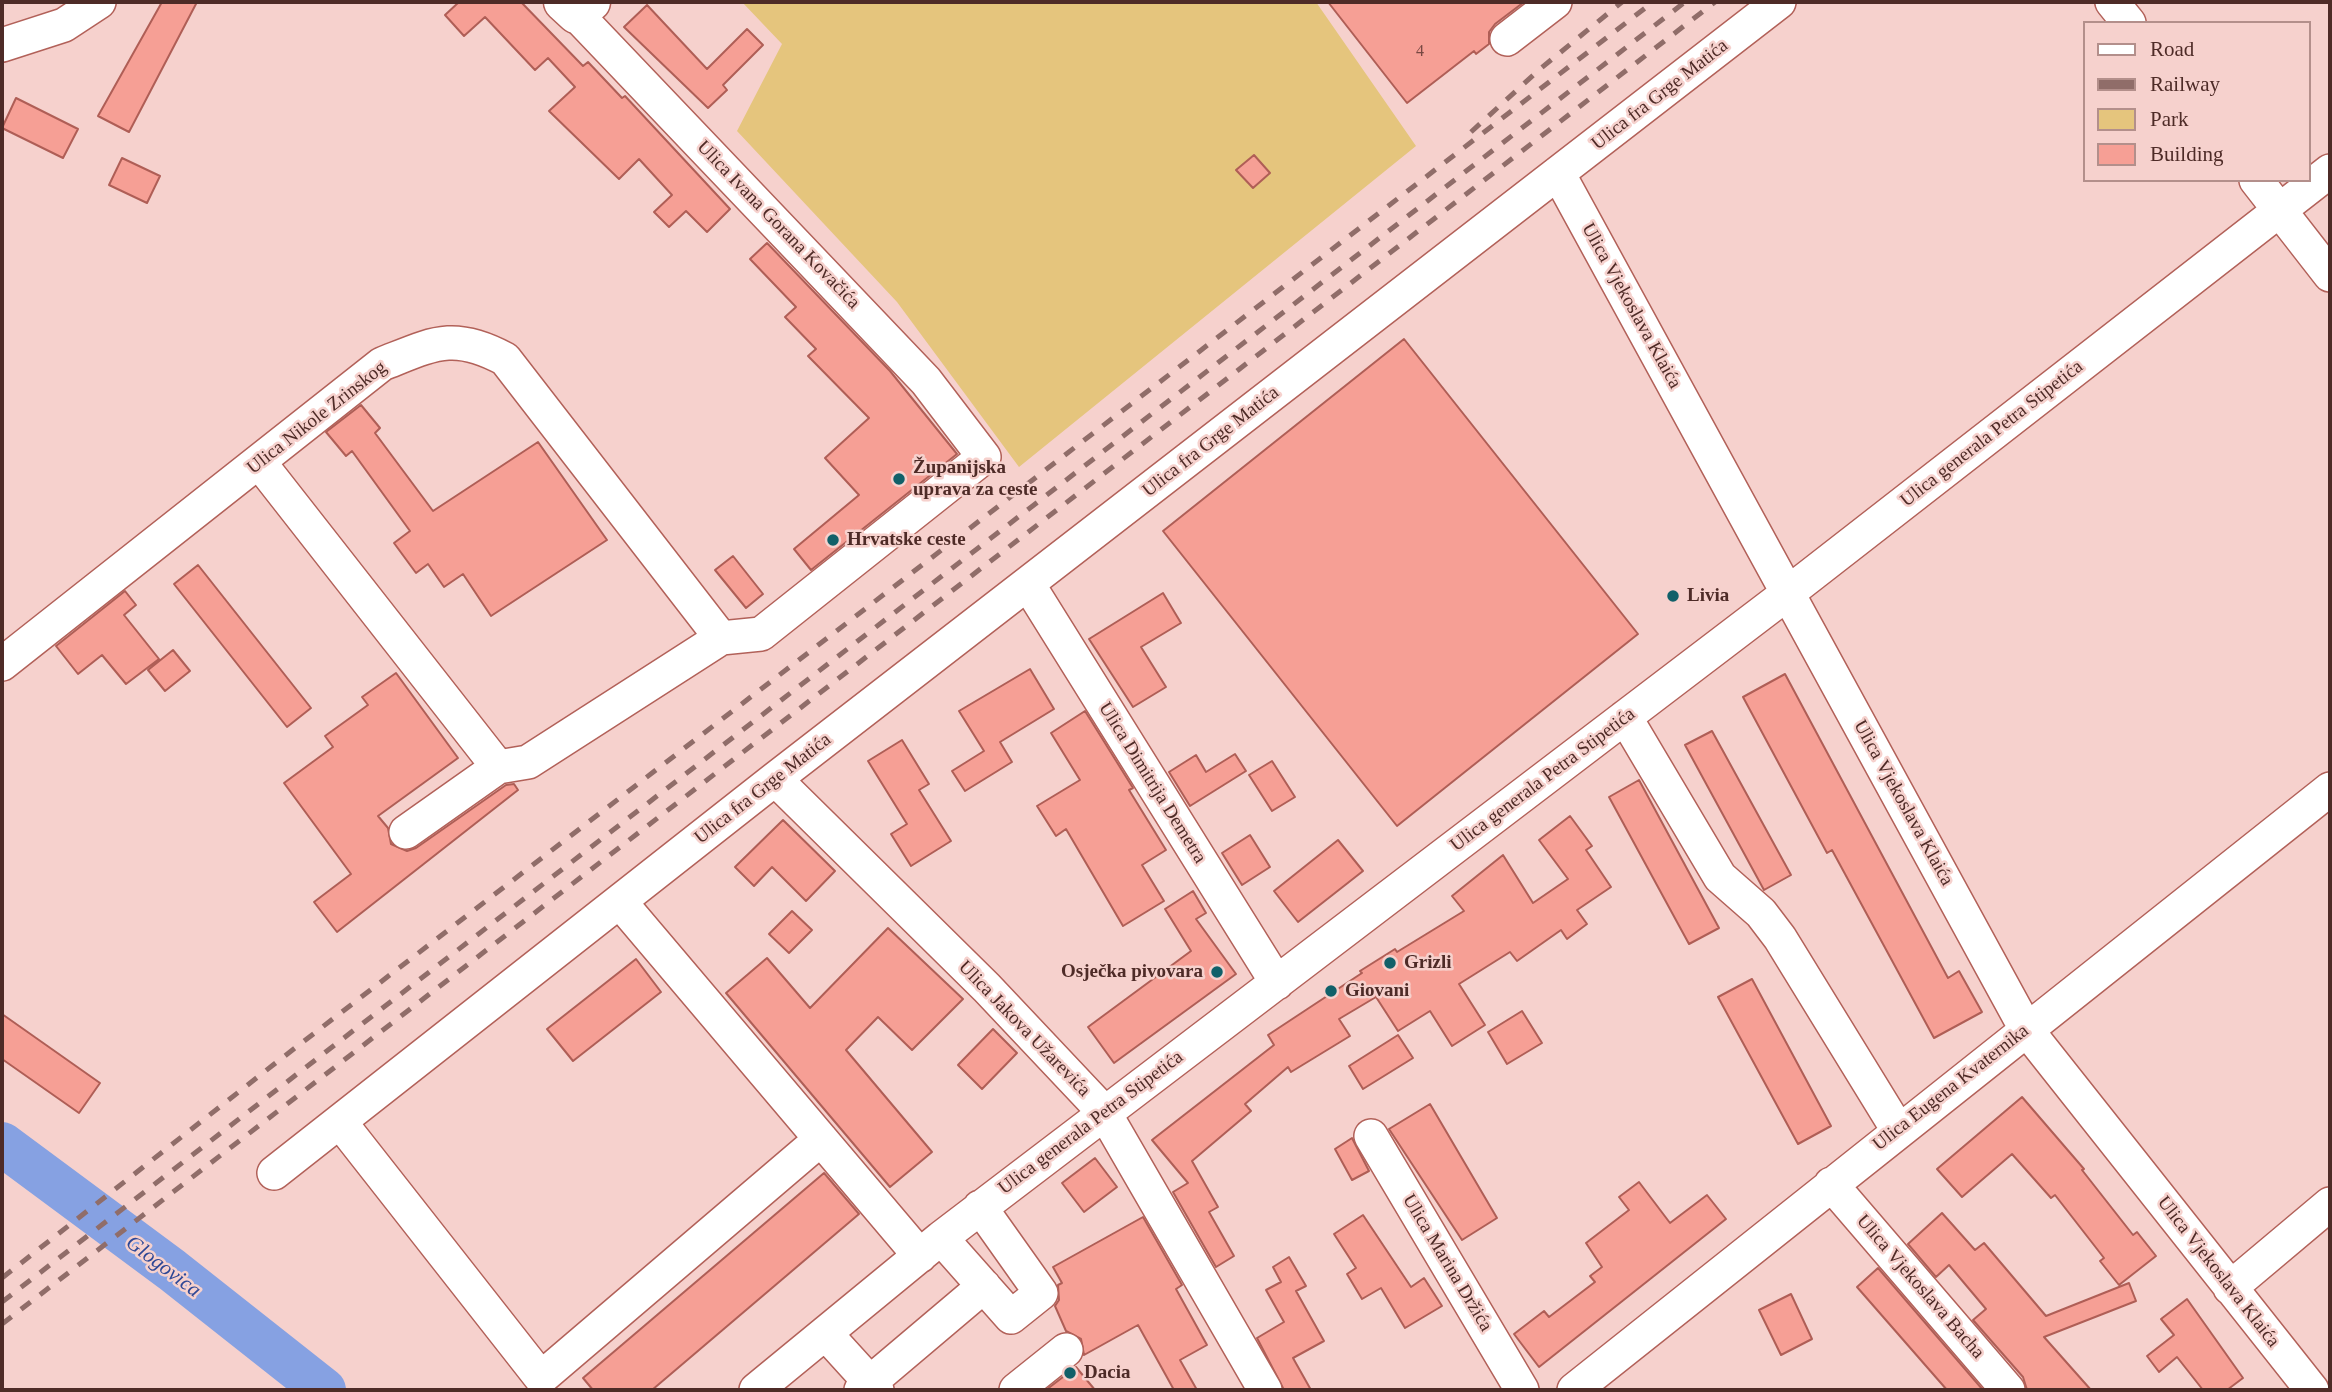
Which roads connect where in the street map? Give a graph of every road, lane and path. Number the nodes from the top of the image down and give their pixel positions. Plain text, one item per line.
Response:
1 (99, 2) edge
2 (1555, 2) edge
3 (1779, 2) edge
4 (2112, 2) edge
5 (577, 6) edge
6 (2127, 21) edge
7 (1507, 39) dead end
8 (2, 45) edge
9 (2330, 171) edge
10 (1558, 173) junction
11 (2258, 182) edge
12 (2280, 210) junction
13 (2330, 275) edge
14 (259, 462) junction
15 (1028, 584) junction
16 (1788, 593) junction
17 (721, 638) junction
18 (2, 664) edge
19 (1625, 718) junction
20 (498, 766) junction
21 (775, 779) junction
22 (2330, 789) edge
23 (406, 832) dead end
24 (632, 892) junction
25 (1277, 983) junction
26 (2026, 1029) junction
27 (1104, 1112) junction
28 (340, 1122) junction
29 (1898, 1130) junction
30 (1371, 1136) dead end
31 (821, 1139) junction
32 (274, 1173) dead end
33 (1831, 1184) junction
34 (2330, 1204) edge
35 (980, 1208) junction
36 (930, 1247) junction
37 (984, 1286) junction
38 (2230, 1288) junction
39 (826, 1334) junction
40 (1066, 1350) dead end
41 (869, 1388) edge
42 (756, 1390) edge
43 (1016, 1390) edge
44 (1265, 1390) edge
45 (1522, 1390) edge
46 (1574, 1390) edge
47 (2008, 1390) edge
48 (2312, 1390) edge

1 - 8 street
2 - 7 street
3 - 10 street, Ulica fra Grge Matića
4 - 6 street
5 - 17 street, Ulica Ivana Gorana Kovačića
9 - 12 street, Ulica generala Petra Stipetića
10 - 15 street, Ulica fra Grge Matića
10 - 16 street, Ulica Vjekoslava Klaića
11 - 12 street
12 - 13 street
12 - 16 street, Ulica generala Petra Stipetića
14 - 17 street, Ulica Nikole Zrinskog
14 - 18 street, Ulica Nikole Zrinskog
14 - 20 street
15 - 21 street, Ulica fra Grge Matića
15 - 25 street, Ulica Dimitrija Demetra
16 - 19 street, Ulica generala Petra Stipetića
16 - 26 street, Ulica Vjekoslava Klaića
17 - 20 street
19 - 25 street, Ulica generala Petra Stipetića
19 - 29 street
20 - 23 street
21 - 24 street, Ulica fra Grge Matića
21 - 27 street, Ulica Jakova Užarevića
22 - 26 street, Ulica Eugena Kvaternika
24 - 28 street, Ulica fra Grge Matića
24 - 31 street
25 - 27 street, Ulica generala Petra Stipetića
26 - 29 street, Ulica Eugena Kvaternika
26 - 38 street, Ulica Vjekoslava Klaića
27 - 35 street, Ulica generala Petra Stipetića
27 - 44 street, Ulica Jakova Užarevića
28 - 31 street
28 - 32 street, Ulica fra Grge Matića
29 - 33 street, Ulica Eugena Kvaternika
30 - 45 street, Ulica Marina Držića
31 - 36 street
33 - 46 street, Ulica Eugena Kvaternika
33 - 47 street, Ulica Vjekoslava Bacha
34 - 38 street
35 - 36 street, Ulica generala Petra Stipetića
35 - 37 street
36 - 37 street
36 - 39 street, Ulica generala Petra Stipetića
37 - 41 street
38 - 48 street, Ulica Vjekoslava Klaića
39 - 41 street
39 - 42 street, Ulica generala Petra Stipetića
40 - 43 street

